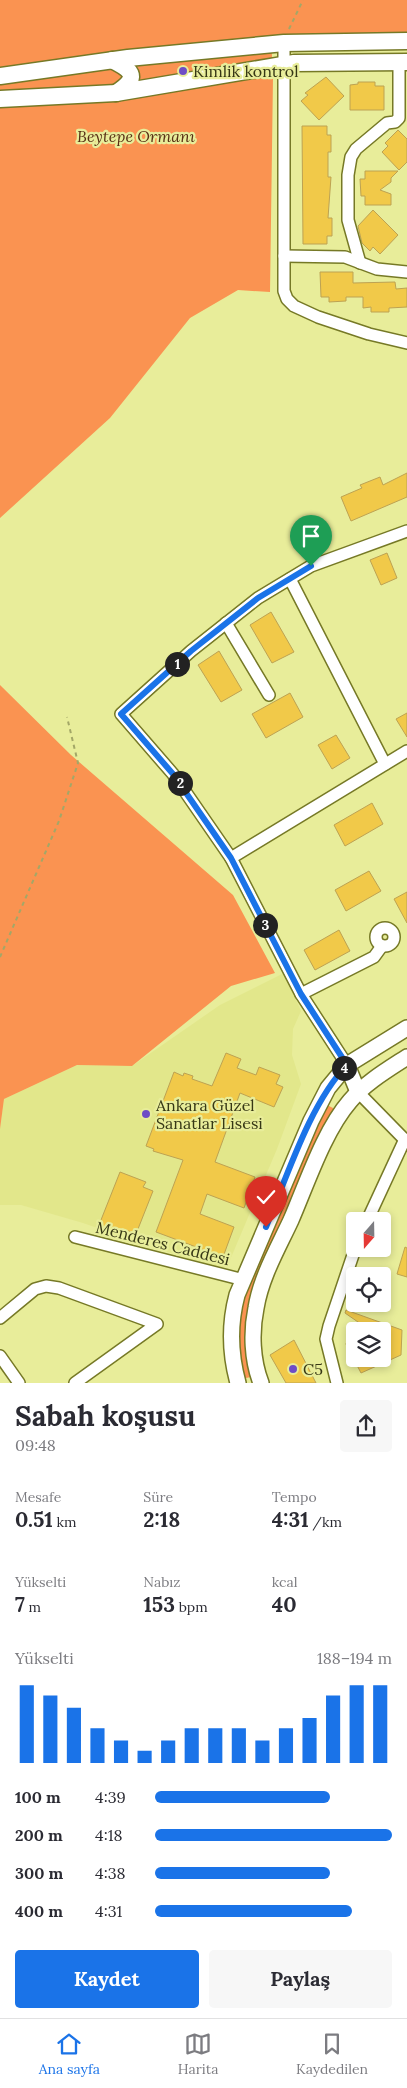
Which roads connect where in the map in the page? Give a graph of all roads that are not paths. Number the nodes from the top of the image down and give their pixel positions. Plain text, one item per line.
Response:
1 (407, 41) edge
2 (284, 43) junction
3 (112, 60) junction
4 (283, 65) junction
5 (403, 66) edge
6 (0, 76) edge
7 (116, 93) junction
8 (0, 99) edge
9 (284, 256) junction
10 (360, 263) junction
11 (407, 272) edge
12 (407, 342) edge
13 (407, 531) edge
14 (290, 579) junction
15 (226, 623) junction
16 (268, 695) dead end
17 (407, 751) edge
18 (385, 764) junction
19 (231, 858) junction
20 (382, 946) dead end
21 (301, 994) junction
22 (407, 1028) edge
23 (407, 1057) edge
24 (347, 1065) junction
25 (358, 1092) junction
26 (406, 1140) edge
27 (371, 1212) edge
28 (75, 1237) dead end
29 (352, 1258) edge
30 (244, 1280) junction
31 (0, 1318) edge
32 (0, 1356) edge
33 (19, 1383) edge
34 (75, 1383) edge
35 (238, 1383) edge
36 (261, 1383) edge
37 (337, 1383) edge

1 - 2 main road
2 - 3 main road
2 - 4 street
3 - 6 main road
3 - 7 main road
4 - 5 main road
4 - 7 main road
4 - 9 street
5 - 10 street
7 - 8 main road
9 - 10 street
9 - 12 street
10 - 11 street
13 - 14 street
14 - 15 street
14 - 18 street
15 - 16 street
15 - 19 street
17 - 18 street
18 - 19 street
19 - 21 street
20 - 21 street
21 - 24 street
22 - 24 street
23 - 25 street
24 - 25 street
24 - 30 street
25 - 26 street
25 - 36 street
26 - 27 street
28 - 30 street, Menderes Caddesi
29 - 37 street
30 - 35 street
31 - 34 street
32 - 33 street

